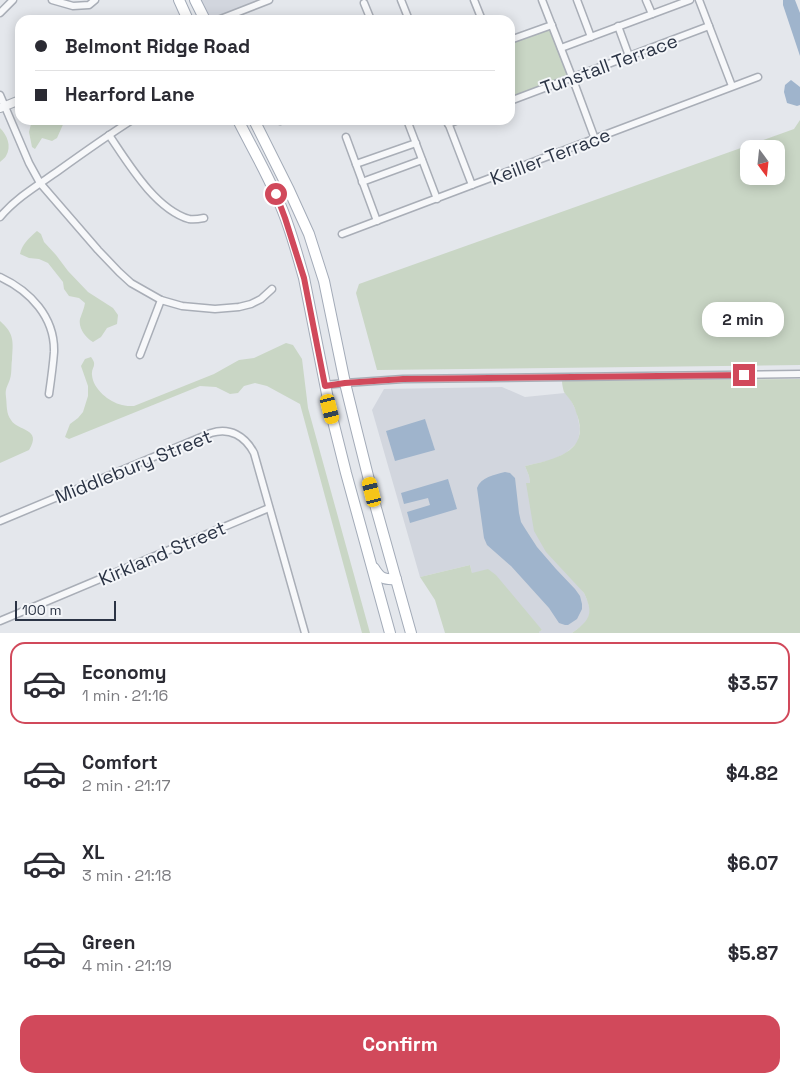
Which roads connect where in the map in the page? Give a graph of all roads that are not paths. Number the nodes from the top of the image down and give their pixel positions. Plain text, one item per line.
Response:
1 (14, 0) edge
2 (52, 0) edge
3 (95, 0) edge
4 (179, 0) edge
5 (195, 0) edge
6 (270, 0) edge
7 (401, 0) edge
8 (474, 0) edge
9 (542, 0) edge
10 (577, 0) edge
11 (646, 0) edge
12 (690, 0) edge
13 (699, 0) edge
14 (259, 2) edge
15 (364, 3) dead end
16 (0, 13) edge
17 (652, 14) junction
18 (186, 15) edge
19 (202, 15) edge
20 (229, 15) edge
21 (369, 15) edge
22 (407, 15) edge
23 (480, 15) edge
24 (552, 25) junction
25 (618, 26) junction
26 (709, 26) junction
27 (590, 37) junction
28 (515, 38) edge
29 (561, 48) junction
30 (629, 56) junction
31 (572, 77) junction
32 (758, 77) dead end
33 (732, 86) junction
34 (0, 95) edge
35 (515, 98) edge
36 (15, 102) edge
37 (2, 107) edge
38 (124, 125) edge
39 (241, 125) edge
40 (256, 125) edge
41 (409, 125) edge
42 (449, 125) edge
43 (109, 135) junction
44 (346, 137) dead end
45 (595, 139) junction
46 (416, 143) junction
47 (422, 160) junction
48 (356, 164) junction
49 (362, 182) junction
50 (40, 183) junction
51 (472, 185) junction
52 (437, 198) junction
53 (0, 216) edge
54 (204, 218) dead end
55 (377, 222) junction
56 (342, 234) dead end
57 (0, 277) edge
58 (272, 288) dead end
59 (161, 300) junction
60 (140, 355) dead end
61 (800, 374) edge
62 (345, 383) junction
63 (325, 386) junction
64 (49, 394) dead end
65 (269, 508) junction
66 (0, 521) edge
67 (369, 560) junction
68 (396, 579) junction
69 (0, 621) edge
70 (305, 633) edge
71 (390, 633) edge
72 (411, 633) edge

1 - 16 street
2 - 3 street
4 - 18 main road
5 - 19 main road
6 - 14 street
7 - 22 street
8 - 23 street
9 - 24 street
10 - 27 street
11 - 17 street
12 - 17 street
13 - 26 street
14 - 20 street
15 - 21 street
17 - 25 street
24 - 28 street
24 - 29 street
25 - 27 street
25 - 30 street
26 - 30 street, Tunstall Terrace
26 - 33 street
27 - 29 street
29 - 31 street
30 - 31 street, Tunstall Terrace
31 - 35 street, Tunstall Terrace
31 - 45 street
32 - 33 street, Keiller Terrace
33 - 45 street, Keiller Terrace
34 - 37 street
36 - 37 street
37 - 50 street
38 - 43 street
39 - 63 main road
40 - 62 main road
41 - 46 street
42 - 51 street
43 - 50 street
43 - 54 street
44 - 48 street
45 - 51 street, Keiller Terrace
46 - 47 street
46 - 48 street
47 - 49 street
47 - 52 street
48 - 49 street
49 - 55 street
50 - 53 street
50 - 59 street
51 - 52 street, Keiller Terrace
52 - 55 street, Keiller Terrace
55 - 56 street, Keiller Terrace
57 - 64 street
58 - 59 street
59 - 60 street
61 - 62 street
62 - 63 street
62 - 68 main road
63 - 67 main road
65 - 66 street, Middlebury Street
65 - 69 street, Kirkland Street
65 - 70 street, Middlebury Street
67 - 68 main road
67 - 71 main road
68 - 72 main road

